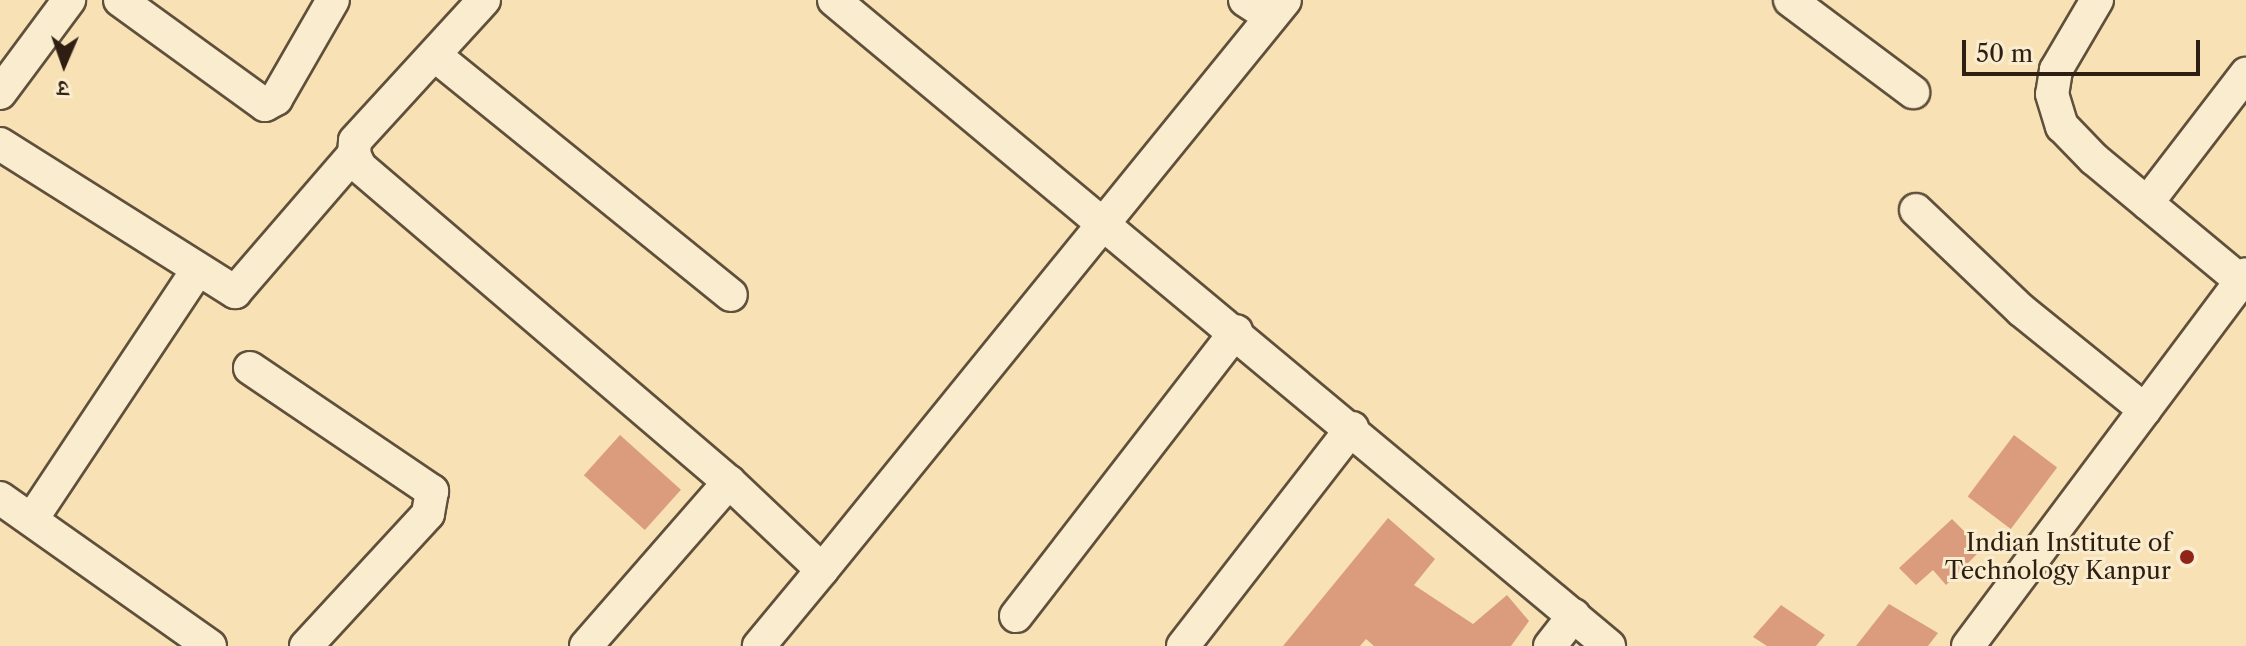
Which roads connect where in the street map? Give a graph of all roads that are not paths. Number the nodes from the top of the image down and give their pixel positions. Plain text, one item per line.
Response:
1 (69, 0) edge
2 (120, 0) edge
3 (333, 0) edge
4 (484, 0) edge
5 (1790, 0) edge
6 (2097, 0) edge
7 (839, 2) edge
8 (1267, 6) edge
9 (437, 57) junction
10 (2246, 74) edge
11 (1913, 92) dead end
12 (0, 93) edge
13 (0, 144) edge
14 (354, 154) junction
15 (2147, 203) junction
16 (1916, 210) dead end
17 (1104, 223) junction
18 (197, 271) junction
19 (2244, 278) edge
20 (731, 295) dead end
21 (1236, 331) junction
22 (250, 368) dead end
23 (2145, 410) junction
24 (1352, 428) junction
25 (729, 482) junction
26 (0, 498) edge
27 (32, 519) junction
28 (822, 570) junction
29 (1574, 615) junction
30 (1016, 616) dead end
31 (199, 643) edge
32 (766, 644) edge
33 (306, 646) edge
34 (586, 646) edge
35 (1183, 646) edge
36 (1550, 646) edge
37 (1609, 646) edge
38 (1968, 646) edge

1 - 12 street
2 - 3 street
4 - 9 street
5 - 11 street
6 - 15 street
7 - 17 street
8 - 17 street
9 - 14 street
9 - 20 street
10 - 15 street
13 - 18 street
14 - 18 street
14 - 25 street
15 - 19 street
16 - 23 street
17 - 21 street
17 - 28 street
18 - 27 street
19 - 23 street
21 - 24 street
21 - 30 street
22 - 33 street
23 - 38 street
24 - 29 street
24 - 35 street
25 - 28 street
25 - 34 street
26 - 27 street
27 - 31 street
28 - 32 street
29 - 36 street
29 - 37 street

